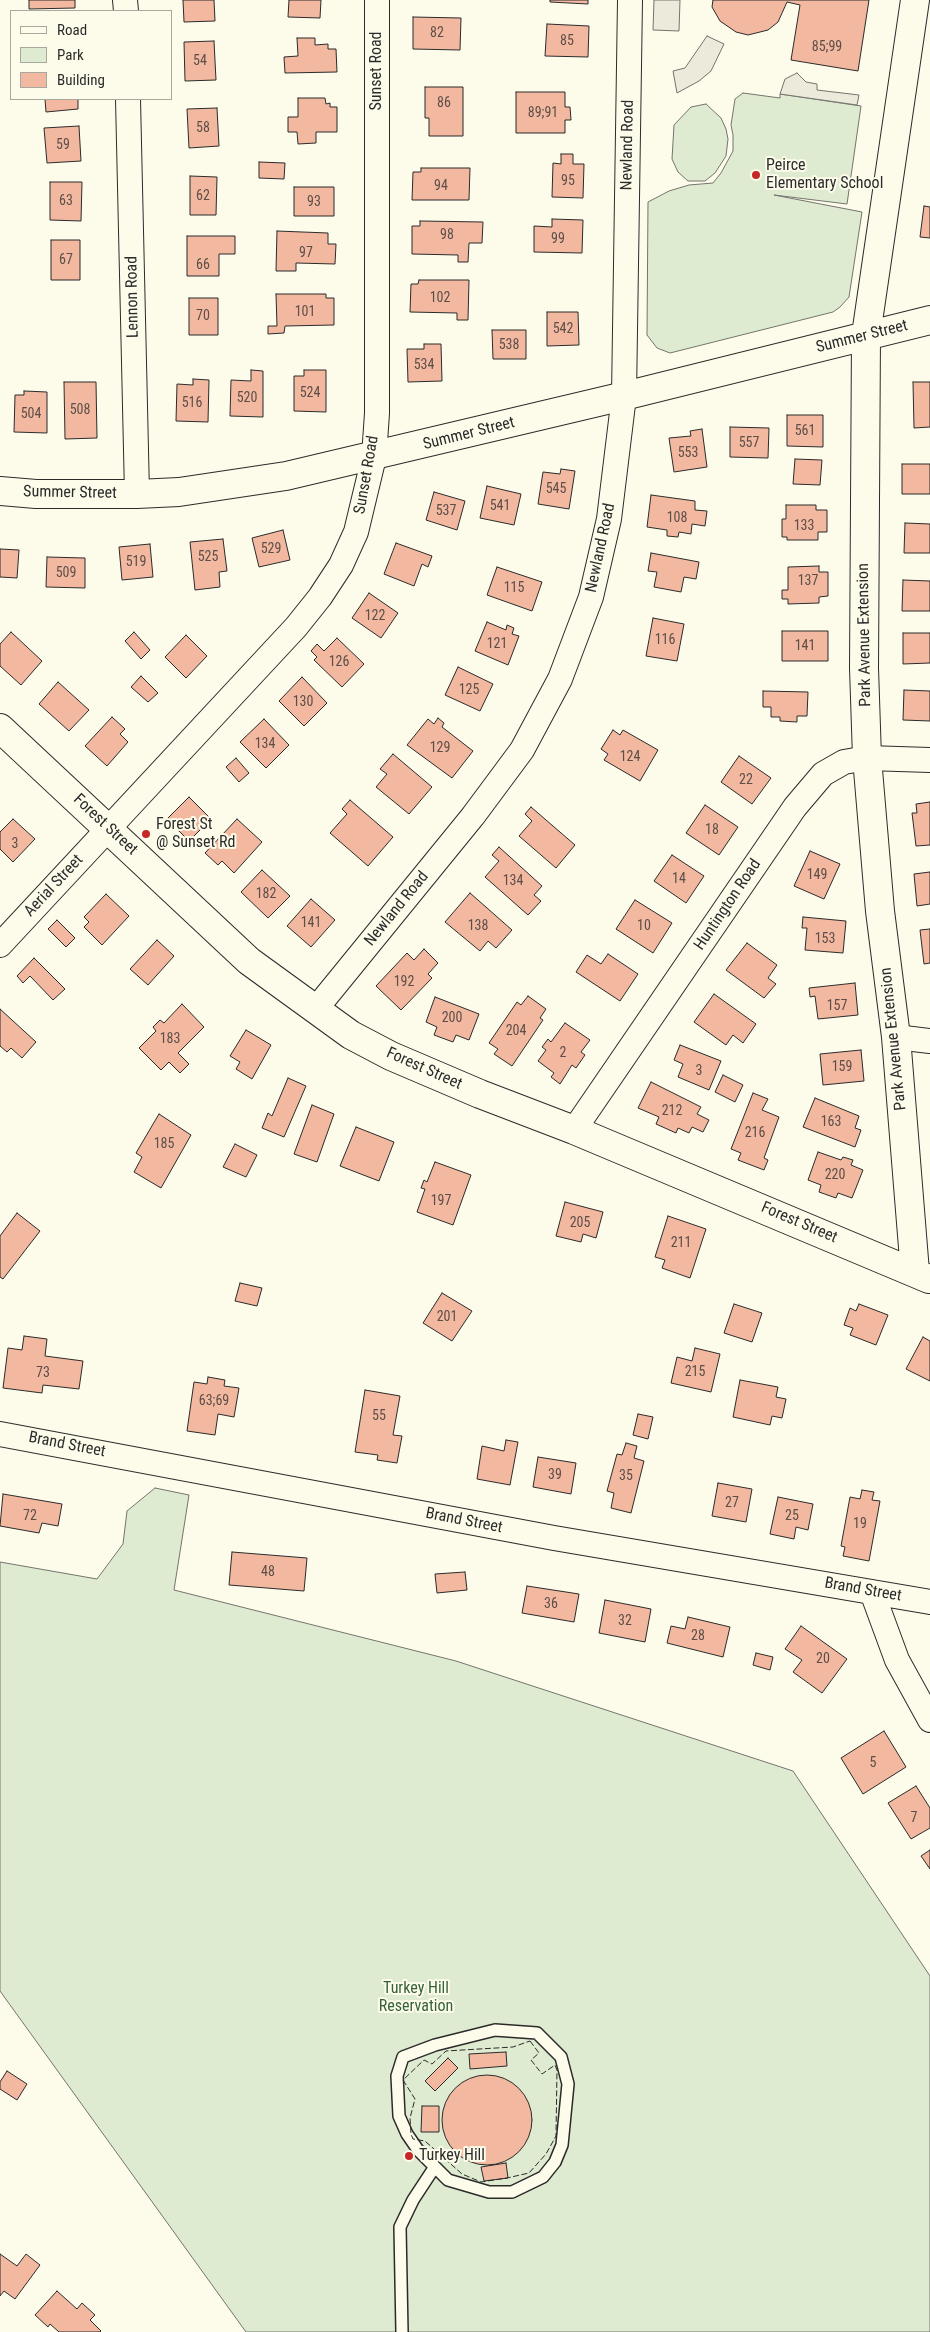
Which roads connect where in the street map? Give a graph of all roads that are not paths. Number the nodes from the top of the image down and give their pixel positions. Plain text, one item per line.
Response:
1 (377, 0) edge
2 (630, 0) edge
3 (915, 0) edge
4 (128, 100) edge
5 (930, 320) edge
6 (866, 335) junction
7 (624, 396) junction
8 (374, 457) junction
9 (0, 491) edge
10 (137, 494) junction
11 (0, 728) edge
12 (867, 758) junction
13 (930, 760) edge
14 (108, 828) junction
15 (0, 945) edge
16 (315, 1010) junction
17 (896, 1037) junction
18 (930, 1041) edge
19 (574, 1130) junction
20 (923, 1276) edge
21 (0, 1434) edge
22 (872, 1592) junction
23 (930, 1602) edge
24 (930, 1720) edge
25 (434, 2168) junction
26 (402, 2332) edge

1 - 8 street, Sunset Road
2 - 7 street, Newland Road
3 - 6 main road, Park Avenue Extension
4 - 10 street, Lennon Road
5 - 6 main road, Summer Street
6 - 7 main road, Summer Street
6 - 12 main road, Park Avenue Extension
7 - 8 main road, Summer Street
7 - 16 street, Newland Road
8 - 10 main road, Summer Street
8 - 14 street, Sunset Road
9 - 10 main road, Summer Street
11 - 14 main road, Forest Street
12 - 13 street, Huntington Road
12 - 17 main road, Park Avenue Extension
12 - 19 street, Huntington Road
14 - 15 street, Aerial Street
14 - 16 main road, Forest Street
16 - 19 main road, Forest Street
17 - 18 street
17 - 20 main road, Park Avenue Extension
19 - 20 main road, Forest Street
21 - 22 street, Brand Street
22 - 23 street, Brand Street
22 - 24 street
25 - 25 lane
25 - 26 lane

